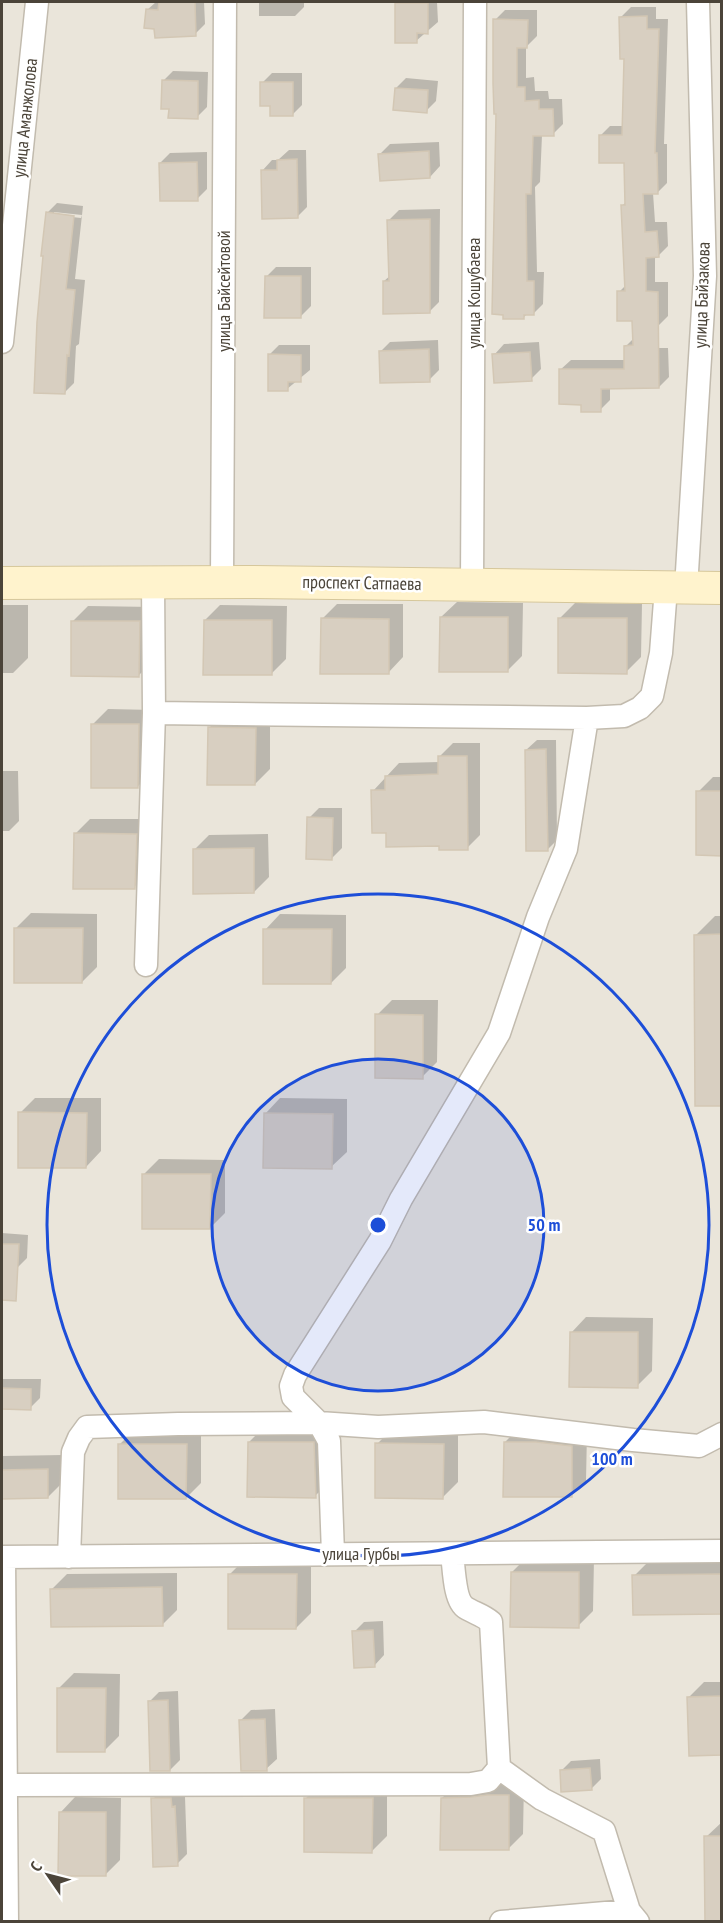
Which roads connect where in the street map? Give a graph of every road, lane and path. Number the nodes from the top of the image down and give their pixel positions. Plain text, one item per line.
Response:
1 (37, 2) edge
2 (225, 2) edge
3 (475, 2) edge
4 (698, 2) edge
5 (2, 342) edge
6 (222, 581) junction
7 (153, 582) junction
8 (2, 583) edge
9 (472, 585) junction
10 (676, 588) junction
11 (722, 588) edge
12 (154, 713) junction
13 (587, 718) junction
14 (146, 964) dead end
15 (319, 1423) junction
16 (722, 1434) edge
17 (722, 1551) edge
18 (333, 1554) junction
19 (452, 1554) junction
20 (3, 1557) edge
21 (69, 1557) junction
22 (499, 1767) junction
23 (7, 1785) junction
24 (634, 1916) edge
25 (8, 1922) edge
26 (501, 1922) edge

1 - 5 street, улица Аманжолова
2 - 6 street, улица Байсейтовой
3 - 9 street, улица Кошубаева
4 - 10 street, улица Байзакова
6 - 7 street, проспект Сатпаева
6 - 9 street, проспект Сатпаева
7 - 8 street, проспект Сатпаева
7 - 12 street
9 - 10 street, проспект Сатпаева
10 - 11 street, проспект Сатпаева
10 - 13 street, улица Байзакова
12 - 13 street, улица Байзакова
12 - 14 street
13 - 15 street
15 - 16 street
15 - 18 street
15 - 21 street
17 - 19 street, улица Гурбы
18 - 19 street, улица Гурбы
18 - 21 street, улица Гурбы
19 - 22 street
20 - 21 street, улица Гурбы
20 - 23 street
22 - 23 street
22 - 24 street
23 - 25 street
24 - 26 street

